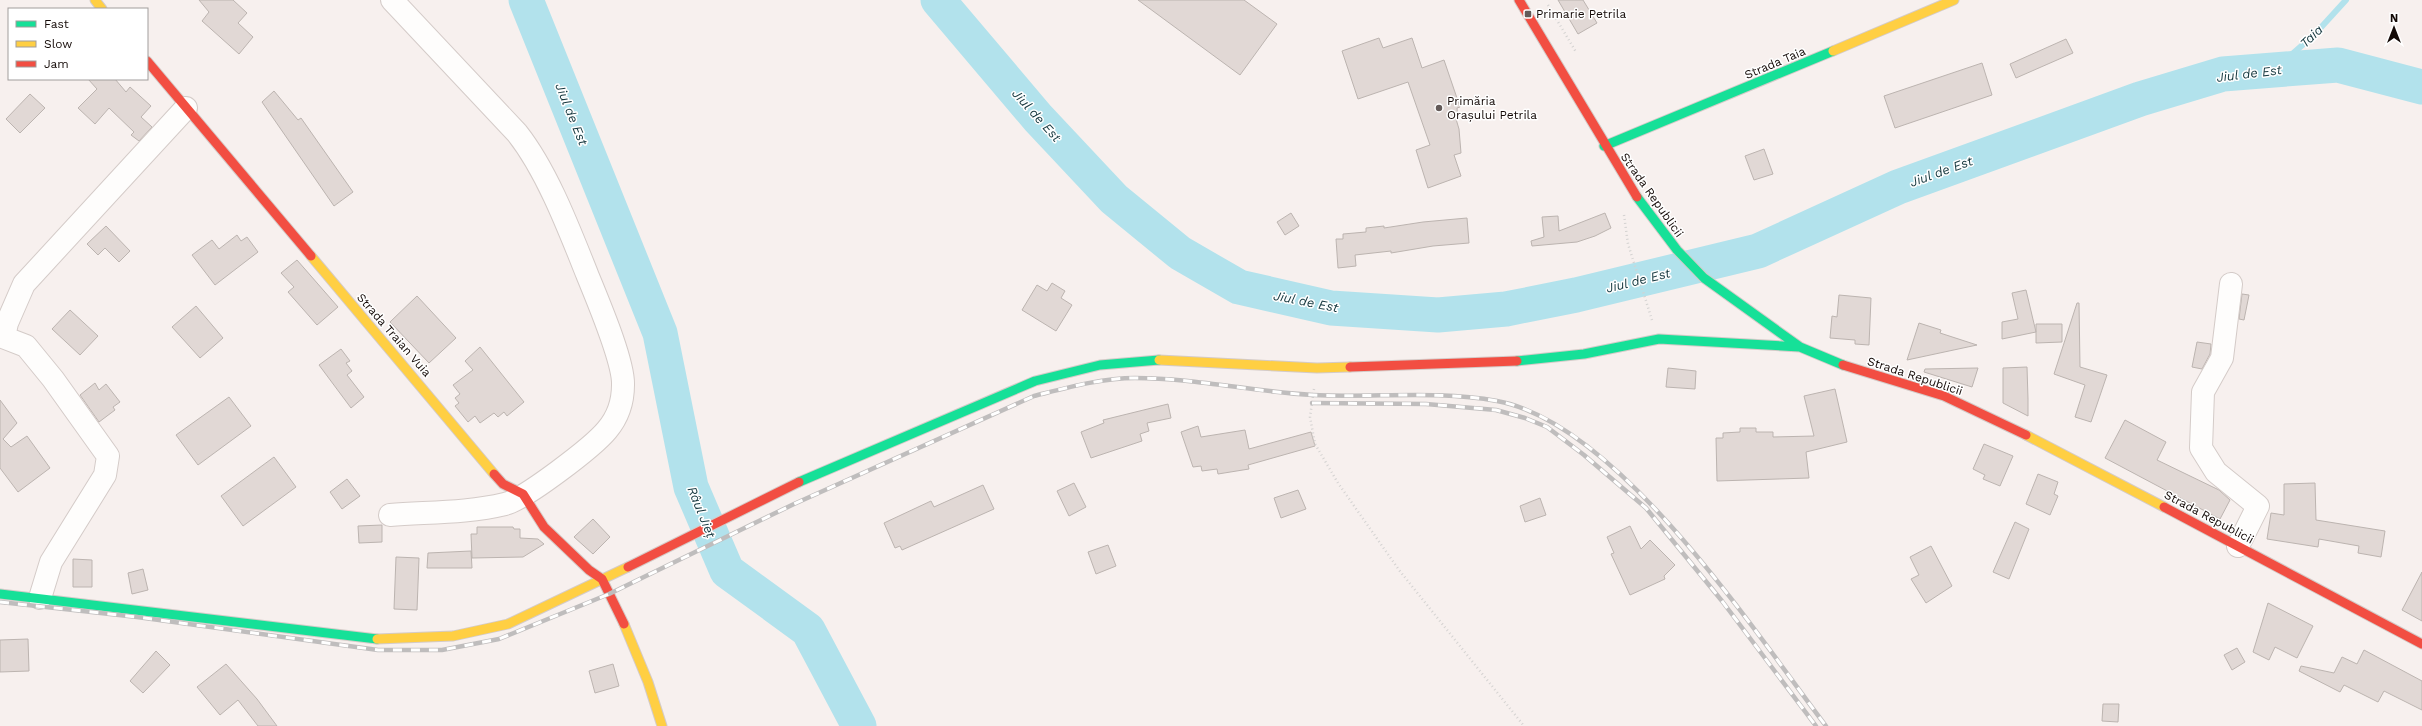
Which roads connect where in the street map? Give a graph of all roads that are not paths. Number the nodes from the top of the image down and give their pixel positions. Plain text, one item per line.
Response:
1 (95, 0) edge
2 (392, 0) edge
3 (1520, 0) edge
4 (1954, 0) edge
5 (101, 8) edge
6 (148, 62) edge
7 (186, 108) junction
8 (1604, 146) junction
9 (2231, 284) dead end
10 (2, 337) edge
11 (1800, 347) junction
12 (523, 494) junction
13 (390, 515) dead end
14 (2238, 546) junction
15 (602, 579) junction
16 (0, 594) edge
17 (40, 598) junction
18 (2422, 644) edge
19 (662, 726) edge

1 - 5 street
2 - 12 street
3 - 8 street, Strada Republicii
4 - 8 street, Strada Taia
6 - 7 street, Strada Traian Vuia
7 - 10 street
7 - 12 street, Strada Traian Vuia
8 - 11 street, Strada Republicii
9 - 14 street
10 - 17 street
11 - 14 street, Strada Republicii
11 - 15 street
12 - 13 street
12 - 15 street
14 - 18 street, Strada Republicii
15 - 17 street
15 - 19 street
16 - 17 street

